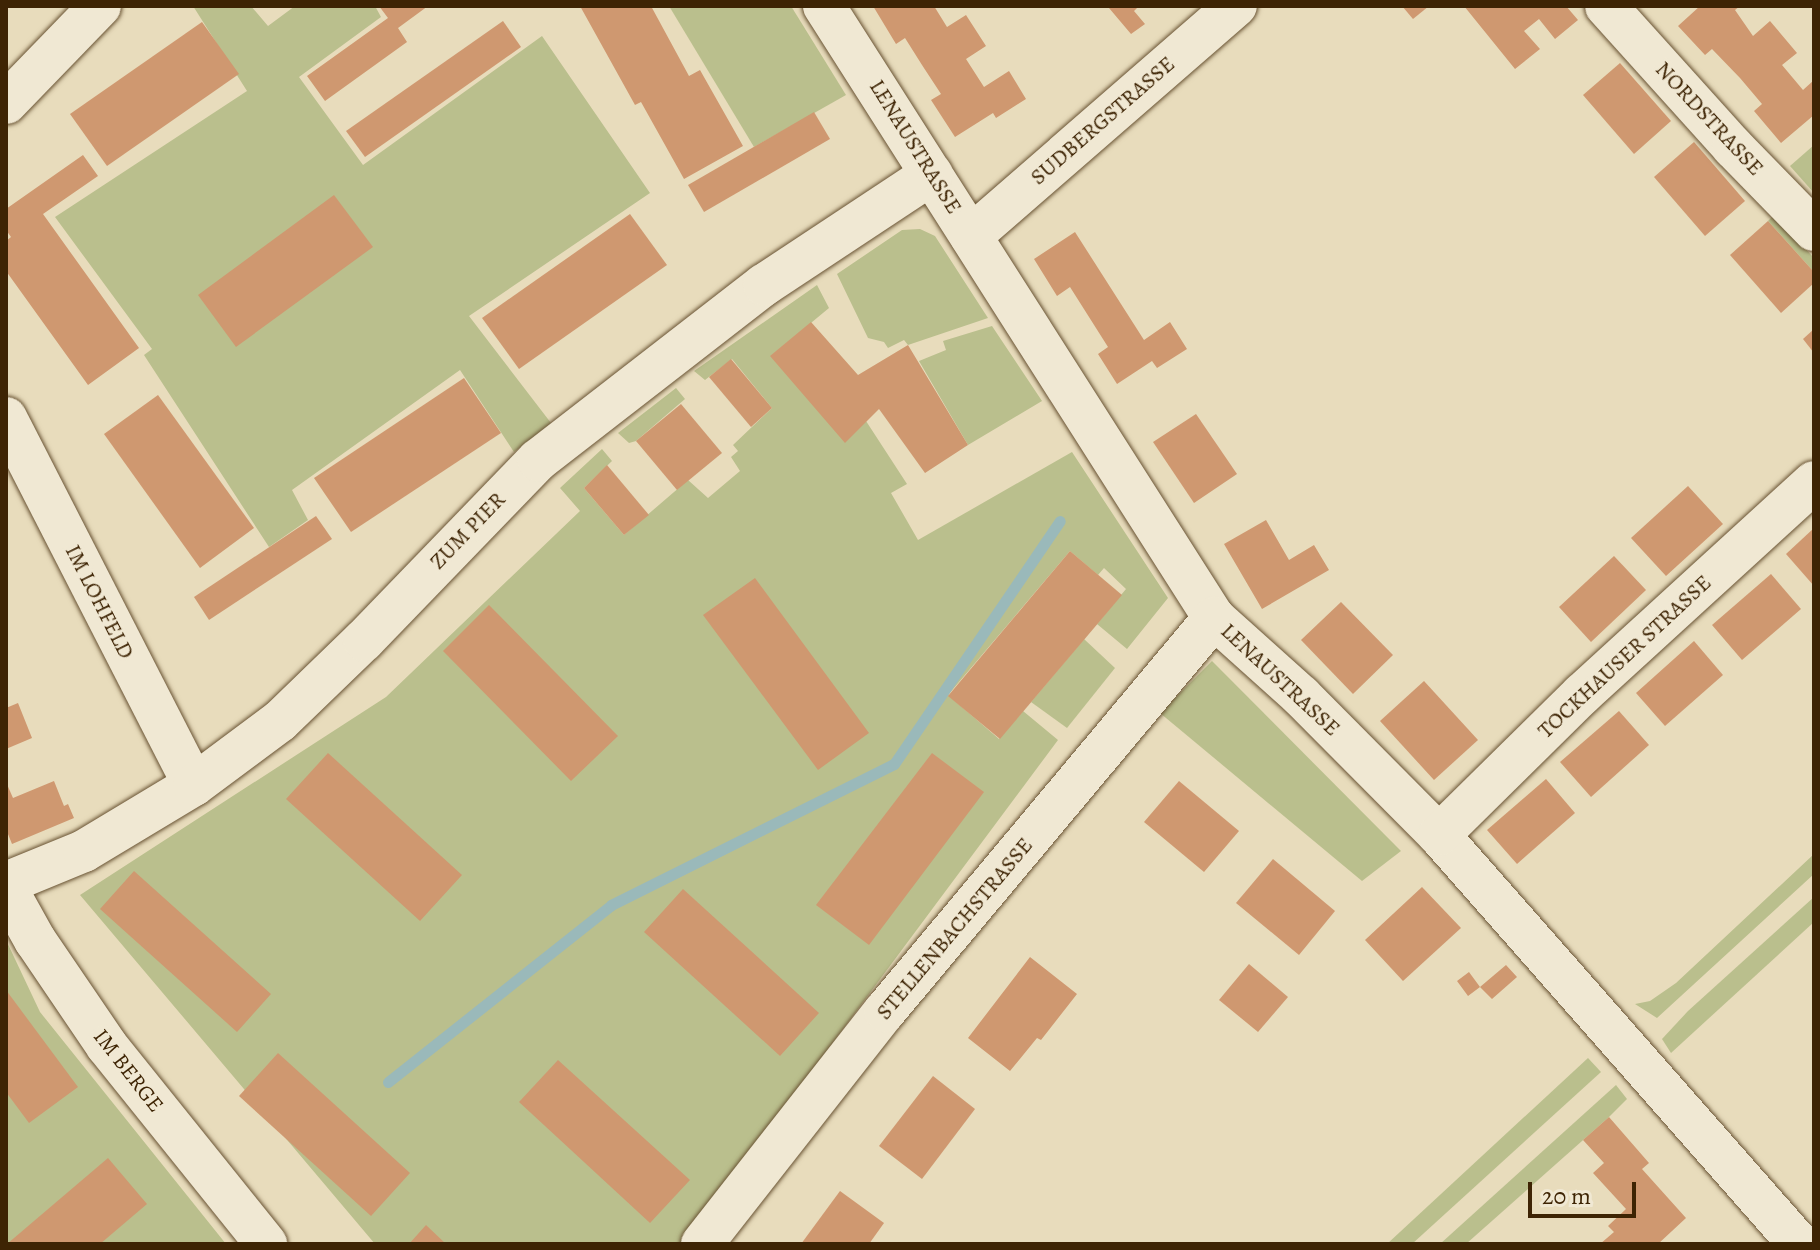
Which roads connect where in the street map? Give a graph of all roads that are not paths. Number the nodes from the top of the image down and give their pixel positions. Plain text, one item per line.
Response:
1 (100, 6) edge
2 (824, 6) edge
3 (1236, 6) edge
4 (1606, 6) edge
5 (6, 103) edge
6 (932, 174) junction
7 (1814, 230) edge
8 (971, 236) junction
9 (6, 418) edge
10 (1814, 482) edge
11 (1214, 618) junction
12 (194, 785) junction
13 (1439, 835) junction
14 (6, 885) edge
15 (266, 1244) edge
16 (702, 1244) edge
17 (1799, 1244) edge

1 - 5 street
2 - 6 street, LENAUSTRASSE
3 - 8 street, SUDBERGSTRASSE
4 - 7 street, NORDSTRASSE
6 - 8 street, LENAUSTRASSE
6 - 12 street, ZUM PIER
8 - 11 street, LENAUSTRASSE
9 - 12 street, IM LOHFELD
10 - 13 street, TOCKHAUSER STRASSE
11 - 13 street, LENAUSTRASSE
11 - 16 street, STELLENBACHSTRASSE
12 - 14 street, ZUM PIER
13 - 17 street, LENAUSTRASSE
14 - 15 street, IM BERGE

